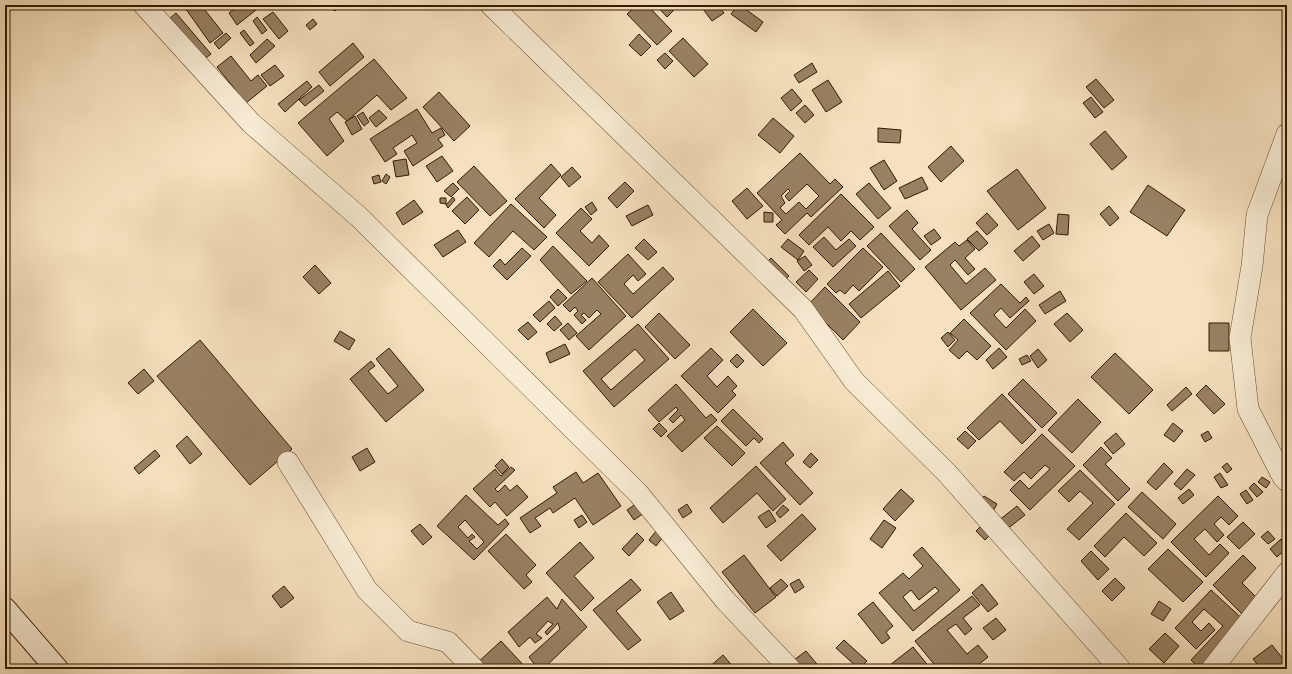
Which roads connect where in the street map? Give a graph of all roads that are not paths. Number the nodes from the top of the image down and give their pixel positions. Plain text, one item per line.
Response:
1 (144, 5) edge
2 (491, 5) edge
3 (1287, 134) edge
4 (288, 462) dead end
5 (1287, 482) edge
6 (1287, 573) edge
7 (5, 609) edge
8 (57, 669) edge
9 (474, 669) edge
10 (790, 669) edge
11 (1120, 669) edge
12 (1212, 669) edge

1 - 10 street
2 - 11 street
3 - 5 street
4 - 9 street
6 - 12 street
7 - 8 street

